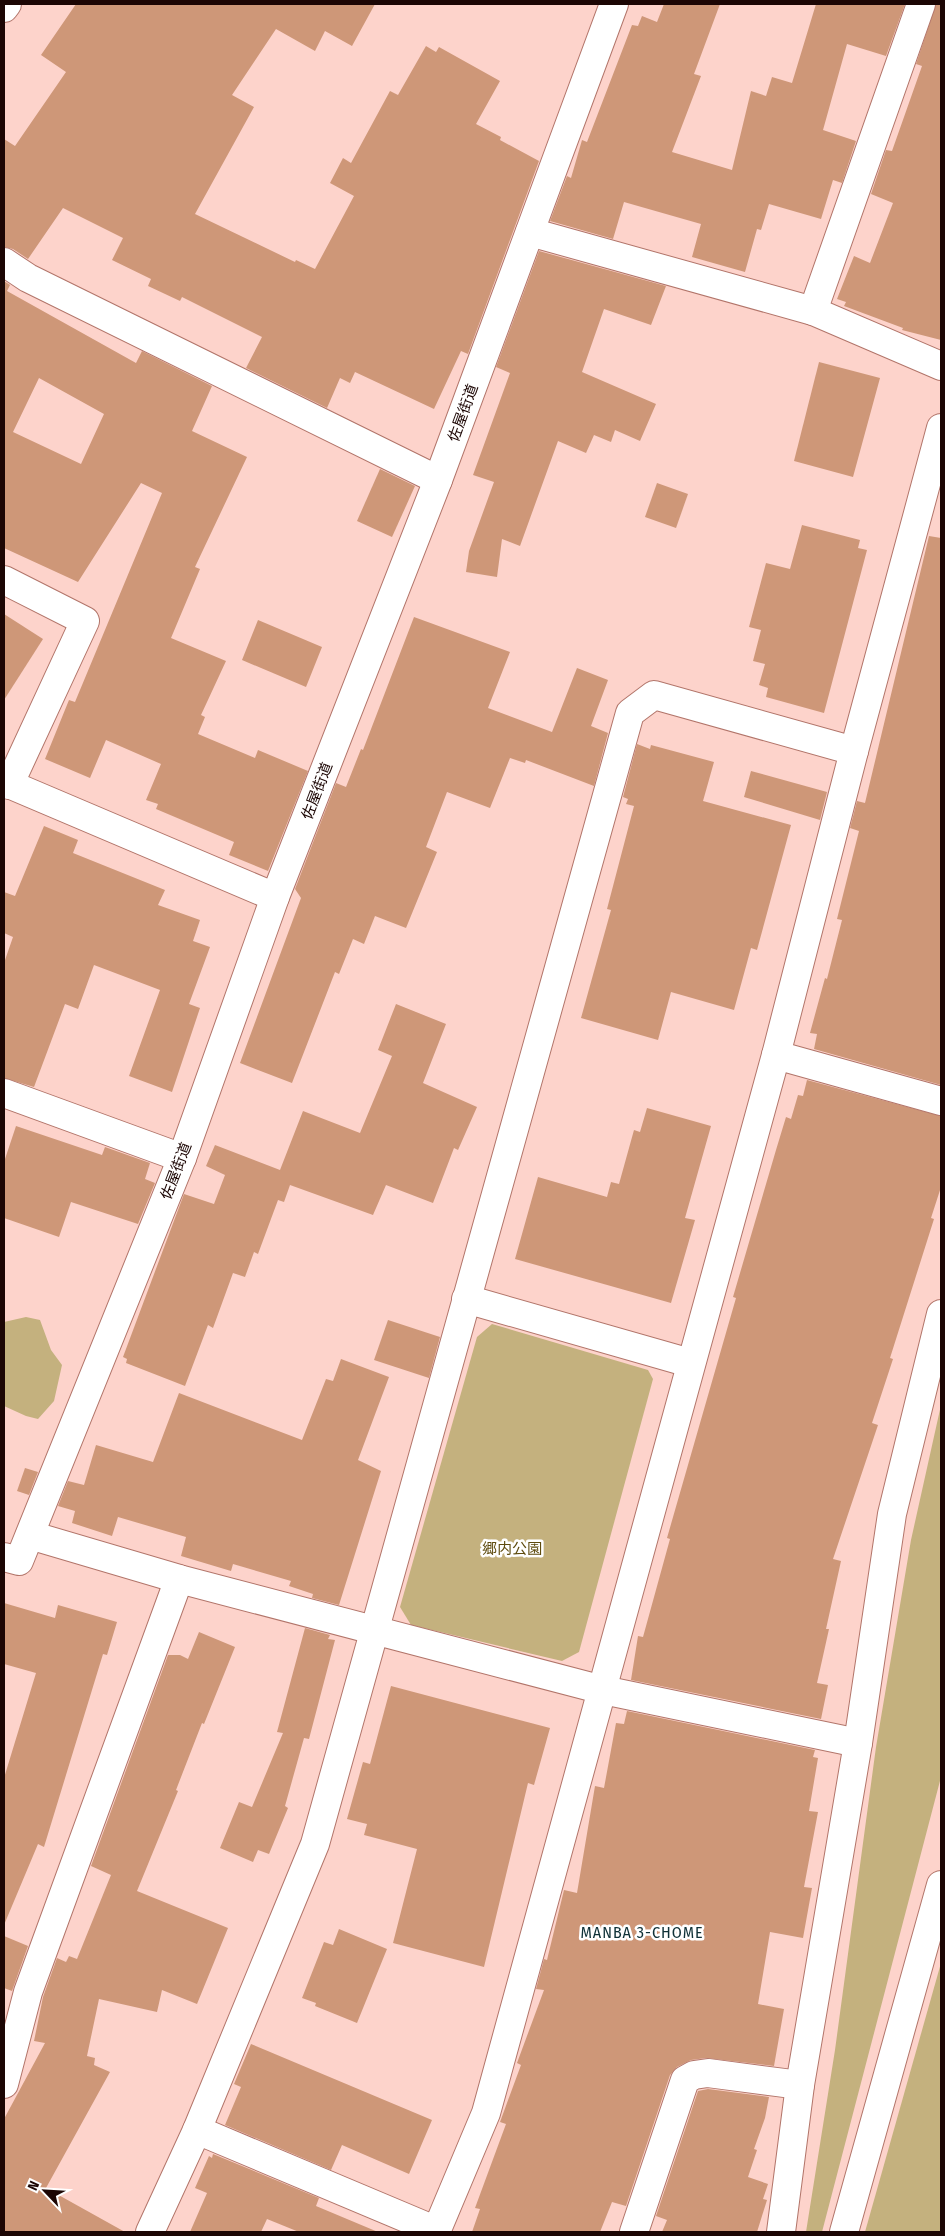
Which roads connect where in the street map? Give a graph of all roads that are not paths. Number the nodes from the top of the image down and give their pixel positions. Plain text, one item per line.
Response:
1 (7, 4) edge
2 (614, 4) edge
3 (921, 4) edge
4 (4, 8) edge
5 (530, 232) junction
6 (4, 262) edge
7 (813, 311) junction
8 (941, 366) edge
9 (941, 428) edge
10 (438, 480) junction
11 (4, 580) edge
12 (854, 751) junction
13 (6, 784) edge
14 (276, 897) junction
15 (776, 1055) junction
16 (4, 1093) edge
17 (941, 1101) edge
18 (182, 1158) junction
19 (466, 1299) junction
20 (941, 1314) edge
21 (690, 1363) junction
22 (30, 1535) junction
23 (4, 1557) edge
24 (179, 1579) junction
25 (374, 1630) junction
26 (603, 1690) junction
27 (858, 1743) junction
28 (941, 1885) edge
29 (4, 2084) edge
30 (800, 2085) junction
31 (196, 2130) junction
32 (150, 2232) edge
33 (436, 2232) edge
34 (634, 2232) edge
35 (781, 2232) edge
36 (844, 2232) edge

1 - 4 street
2 - 5 street, 佐屋街道
3 - 7 street
5 - 7 street
5 - 10 street, 佐屋街道
6 - 10 street
7 - 8 street
9 - 12 street
10 - 14 street, 佐屋街道
11 - 13 street
12 - 15 street
12 - 19 street
13 - 14 street
14 - 18 street, 佐屋街道
15 - 17 street
15 - 21 street
16 - 18 street
18 - 22 street, 佐屋街道
19 - 21 street
19 - 25 street
20 - 27 street
21 - 26 street
22 - 23 street, 佐屋街道
22 - 24 street
24 - 25 street
24 - 29 street
25 - 26 street
25 - 31 street
26 - 27 street
26 - 33 street
27 - 30 street
28 - 36 street
30 - 34 street
30 - 35 street
31 - 32 street
31 - 33 street

